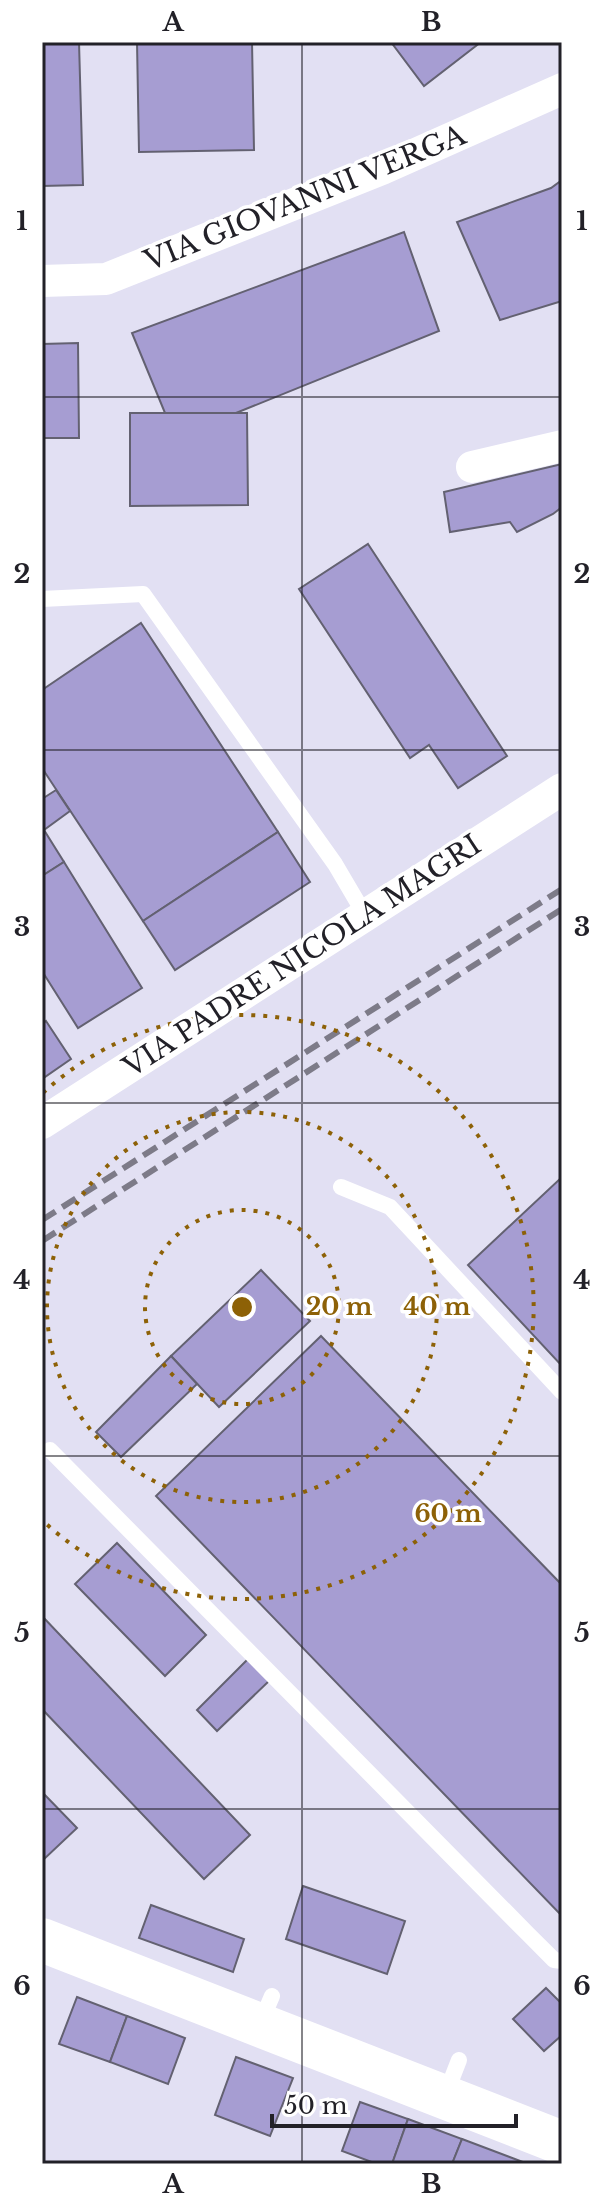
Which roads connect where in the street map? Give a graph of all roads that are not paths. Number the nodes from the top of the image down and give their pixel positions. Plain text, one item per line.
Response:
1 (562, 89) edge
2 (42, 281) edge
3 (562, 446) edge
4 (472, 467) dead end
5 (42, 599) edge
6 (562, 789) edge
7 (365, 915) junction
8 (42, 1123) edge
9 (341, 1187) dead end
10 (562, 1392) edge
11 (50, 1450) dead end
12 (42, 1940) edge
13 (562, 1961) edge
14 (562, 2143) edge

1 - 2 street, VIA GIOVANNI VERGA
3 - 4 street
5 - 7 lane
6 - 7 street, VIA PADRE NICOLA MAGRI
7 - 8 street, VIA PADRE NICOLA MAGRI
9 - 10 lane
11 - 13 lane
12 - 14 street

